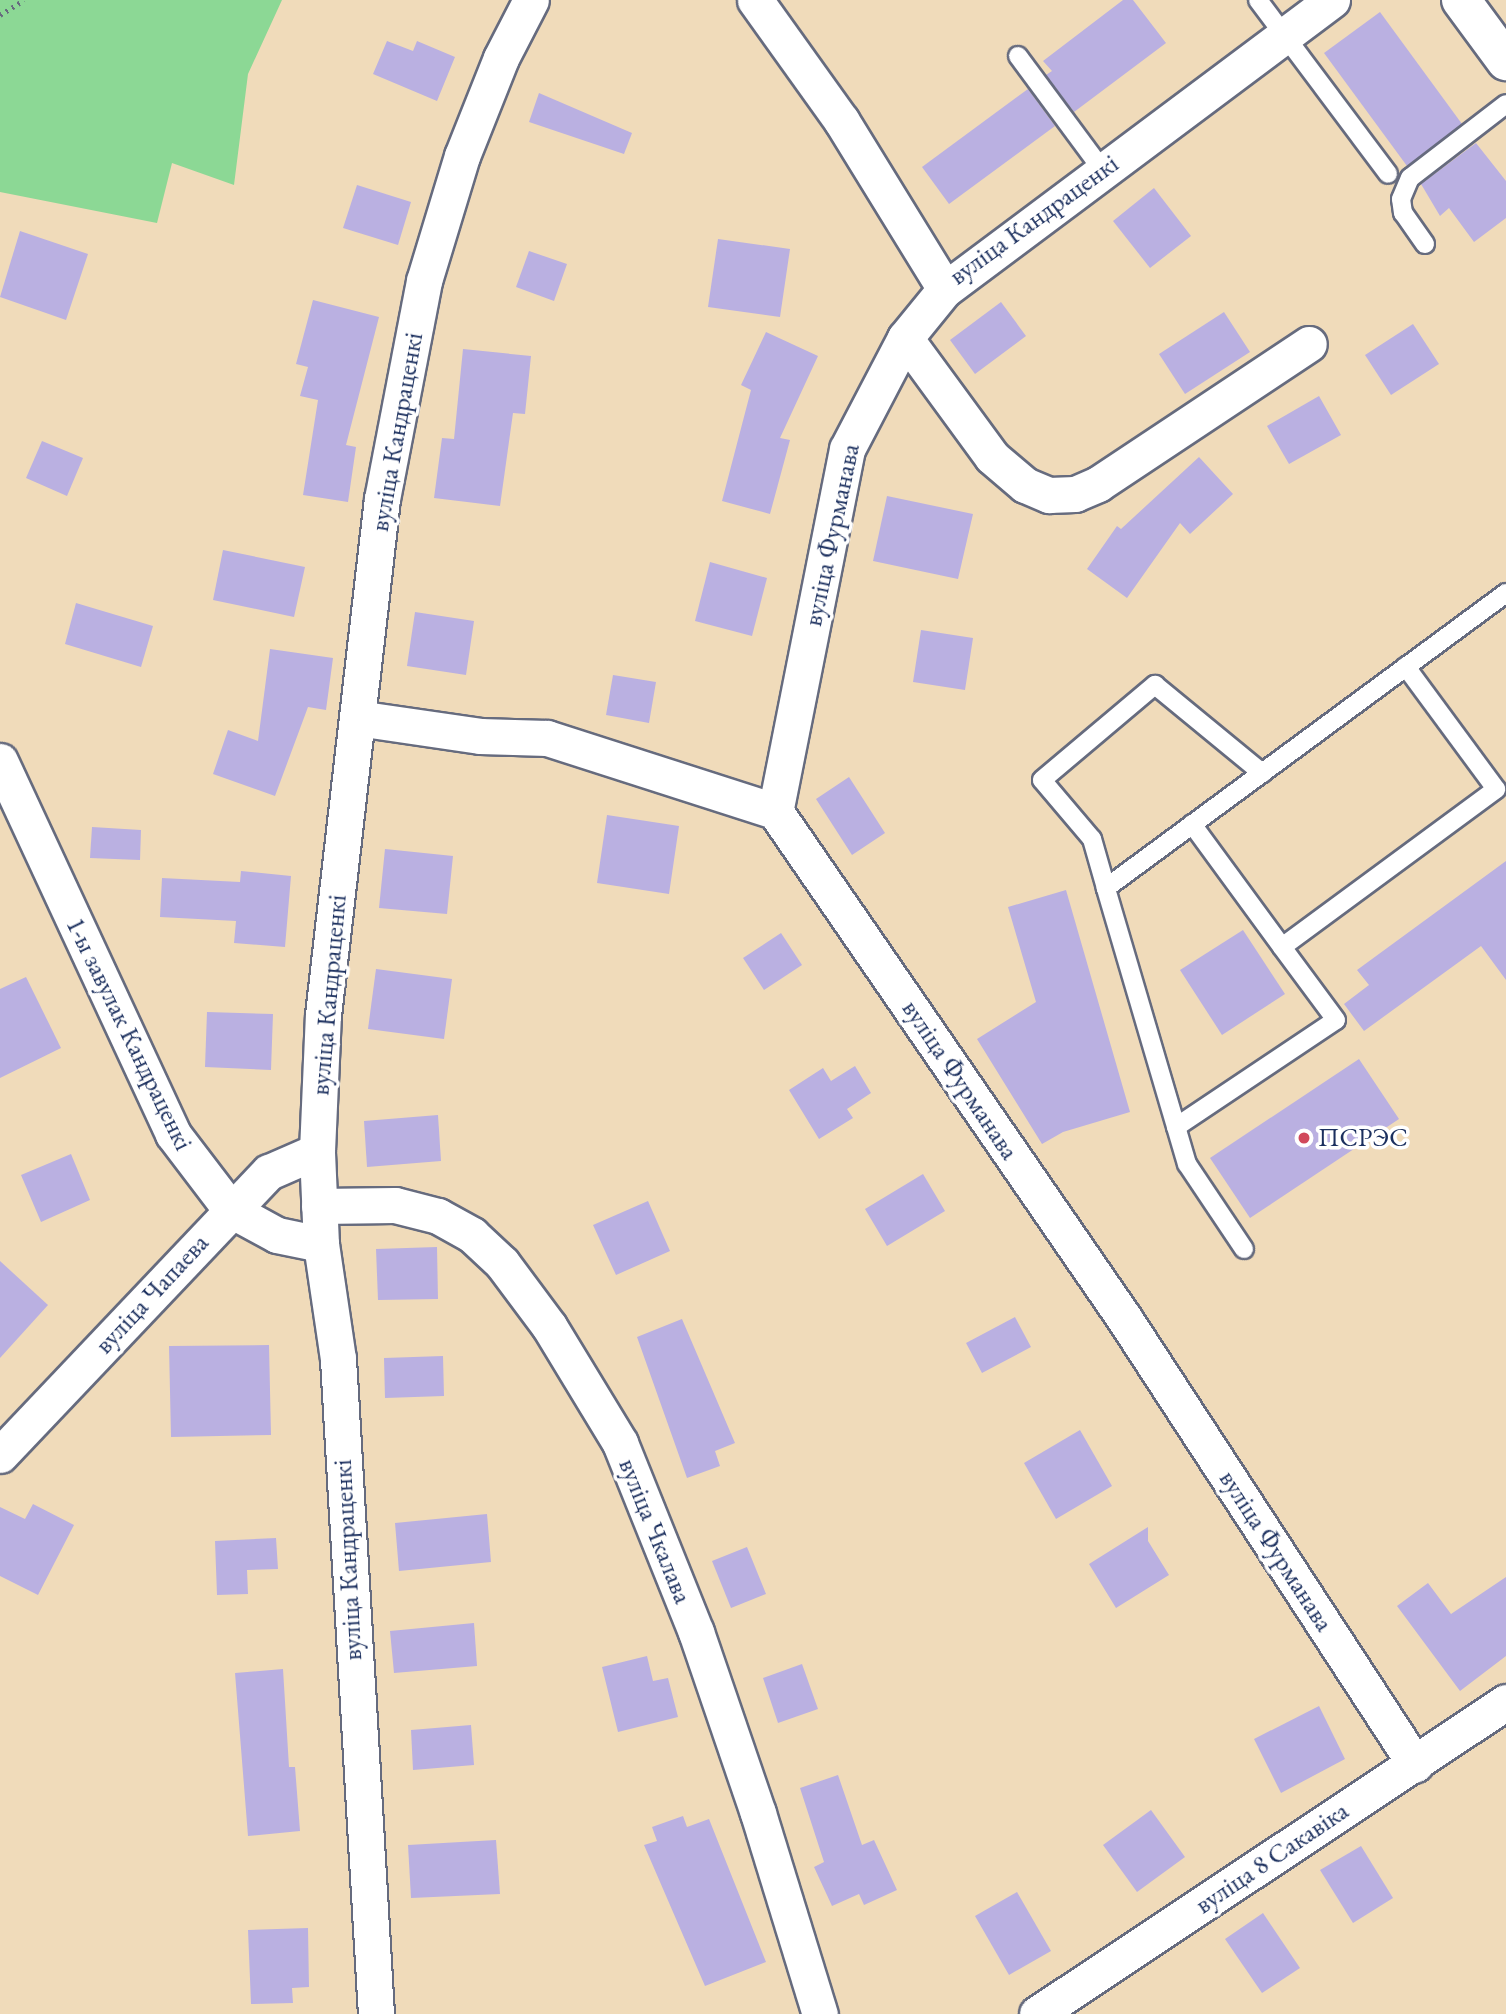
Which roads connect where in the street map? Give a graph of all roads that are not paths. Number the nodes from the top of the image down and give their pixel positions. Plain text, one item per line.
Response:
1 (531, 0) edge
2 (755, 0) edge
3 (1258, 0) edge
4 (1332, 0) edge
5 (1461, 0) edge
6 (1284, 35) junction
7 (1018, 56) dead end
8 (1506, 61) edge
9 (1506, 104) edge
10 (1103, 171) junction
11 (1388, 174) dead end
12 (1425, 244) dead end
13 (945, 289) junction
14 (905, 338) junction
15 (1309, 344) dead end
16 (1506, 593) edge
17 (1406, 667) junction
18 (357, 718) junction
19 (0, 761) edge
20 (1262, 773) junction
21 (775, 811) junction
22 (1192, 824) junction
23 (1106, 888) junction
24 (1282, 947) junction
25 (1176, 1127) junction
26 (317, 1151) junction
27 (319, 1206) junction
28 (231, 1210) junction
29 (321, 1244) junction
30 (1244, 1249) dead end
31 (0, 1455) edge
32 (1506, 1702) edge
33 (1415, 1764) junction
34 (376, 2014) edge
35 (820, 2014) edge
36 (1037, 2014) edge

1 - 18 street, вуліца Кандраценкі
2 - 13 street, вуліца Кандраценкі
3 - 6 lane
4 - 6 street, вуліца Кандраценкі
5 - 8 street
6 - 10 street, вуліца Кандраценкі
6 - 11 lane
7 - 10 lane
9 - 12 lane
10 - 13 street, вуліца Кандраценкі
13 - 14 street, вуліца Фурманава
14 - 15 street
14 - 21 street, вуліца Фурманава
16 - 17 lane
17 - 20 lane
17 - 24 lane
18 - 21 street
18 - 26 street, вуліца Кандраценкі
19 - 28 street, 1-ы завулак Кандраценкі
20 - 22 lane
20 - 23 lane
21 - 33 street, вуліца Фурманава
22 - 23 lane
22 - 24 lane
23 - 25 lane
24 - 25 lane
25 - 30 lane
26 - 27 street, вуліца Кандраценкі
26 - 28 street, вуліца Чапаева
27 - 29 street, вуліца Кандраценкі
27 - 35 street, вуліца Чкалава
28 - 29 street, 1-ы завулак Кандраценкі
28 - 31 street, вуліца Чапаева
29 - 34 street, вуліца Кандраценкі
32 - 33 street, вуліца 8 Сакавіка
33 - 36 street, вуліца 8 Сакавіка

